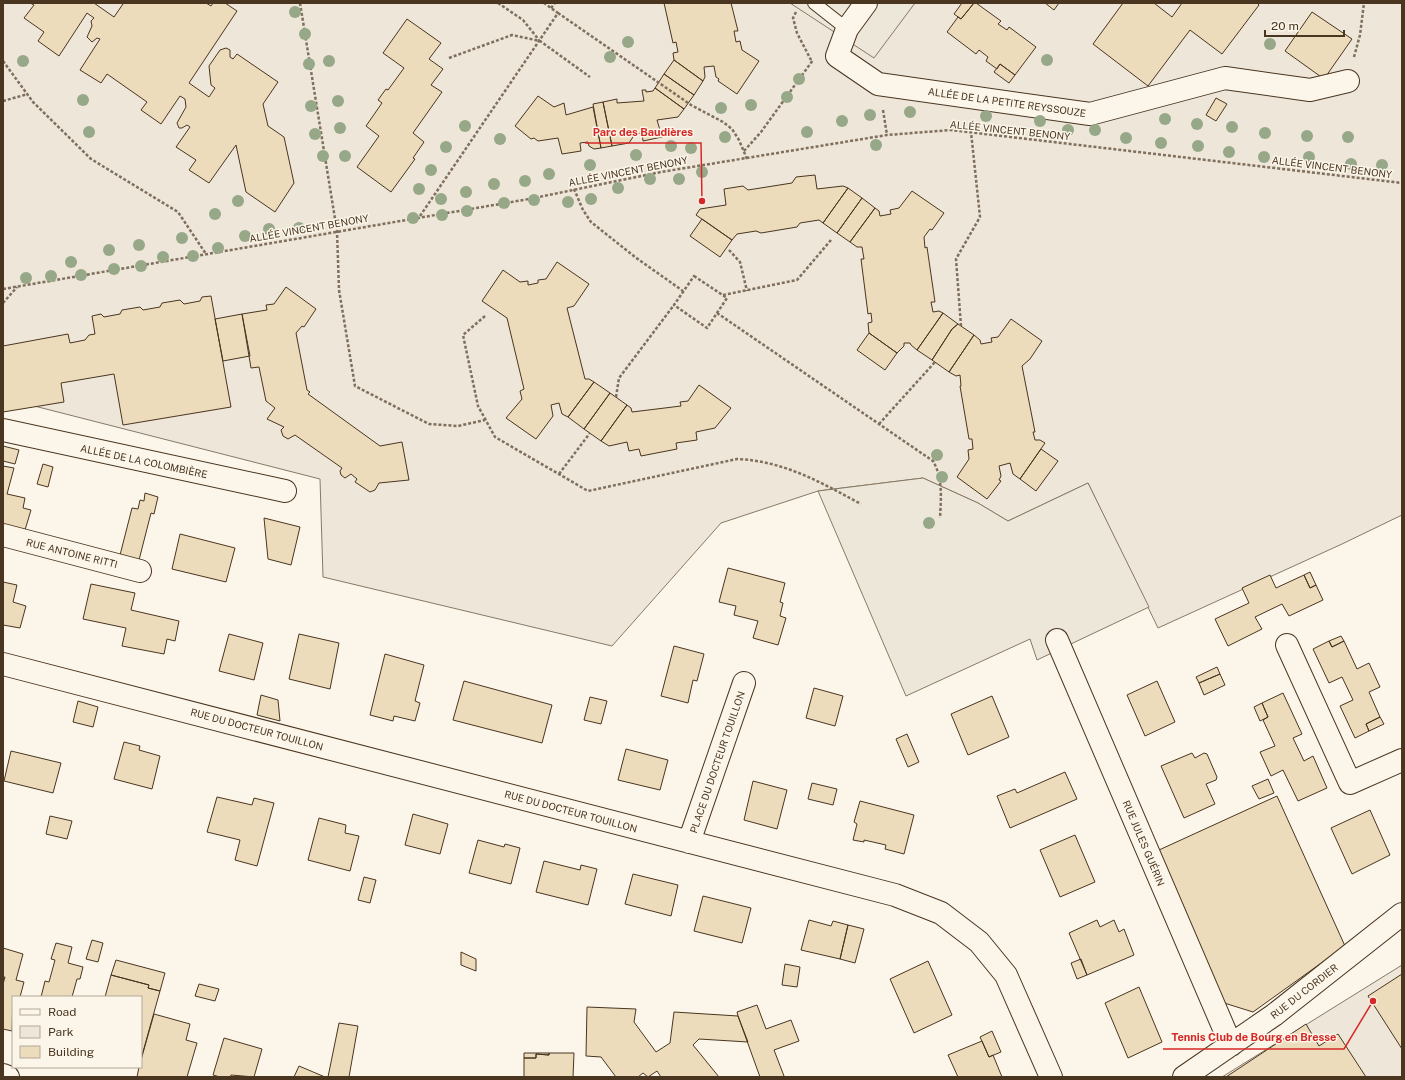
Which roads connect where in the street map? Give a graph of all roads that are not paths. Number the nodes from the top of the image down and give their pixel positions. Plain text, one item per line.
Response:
1 (814, 3) edge
2 (866, 3) edge
3 (846, 29) junction
4 (1348, 81) road end
5 (3, 430) edge
6 (285, 491) dead end
7 (3, 535) edge
8 (140, 570) dead end
9 (1057, 640) dead end
10 (1286, 646) dead end
11 (3, 664) edge
12 (744, 683) dead end
13 (1402, 760) edge
14 (689, 842) junction
15 (1402, 914) edge
16 (1231, 1045) junction
17 (3, 1075) edge
18 (8, 1077) edge
19 (1051, 1077) edge
20 (1184, 1077) edge

1 - 3 lane
2 - 3 street
3 - 4 street, ALLÉE DE LA PETITE REYSSOUZE
5 - 6 street, ALLÉE DE LA COLOMBIÈRE
7 - 8 street, RUE ANTOINE RITTI
9 - 16 street, RUE JULES GUÉRIN
10 - 13 street
11 - 14 street, RUE DU DOCTEUR TOUILLON
12 - 14 street, PLACE DU DOCTEUR TOUILLON
14 - 19 street, RUE DU DOCTEUR TOUILLON
15 - 16 street, RUE DU CORDIER
16 - 20 street, RUE DU CORDIER
17 - 18 street

